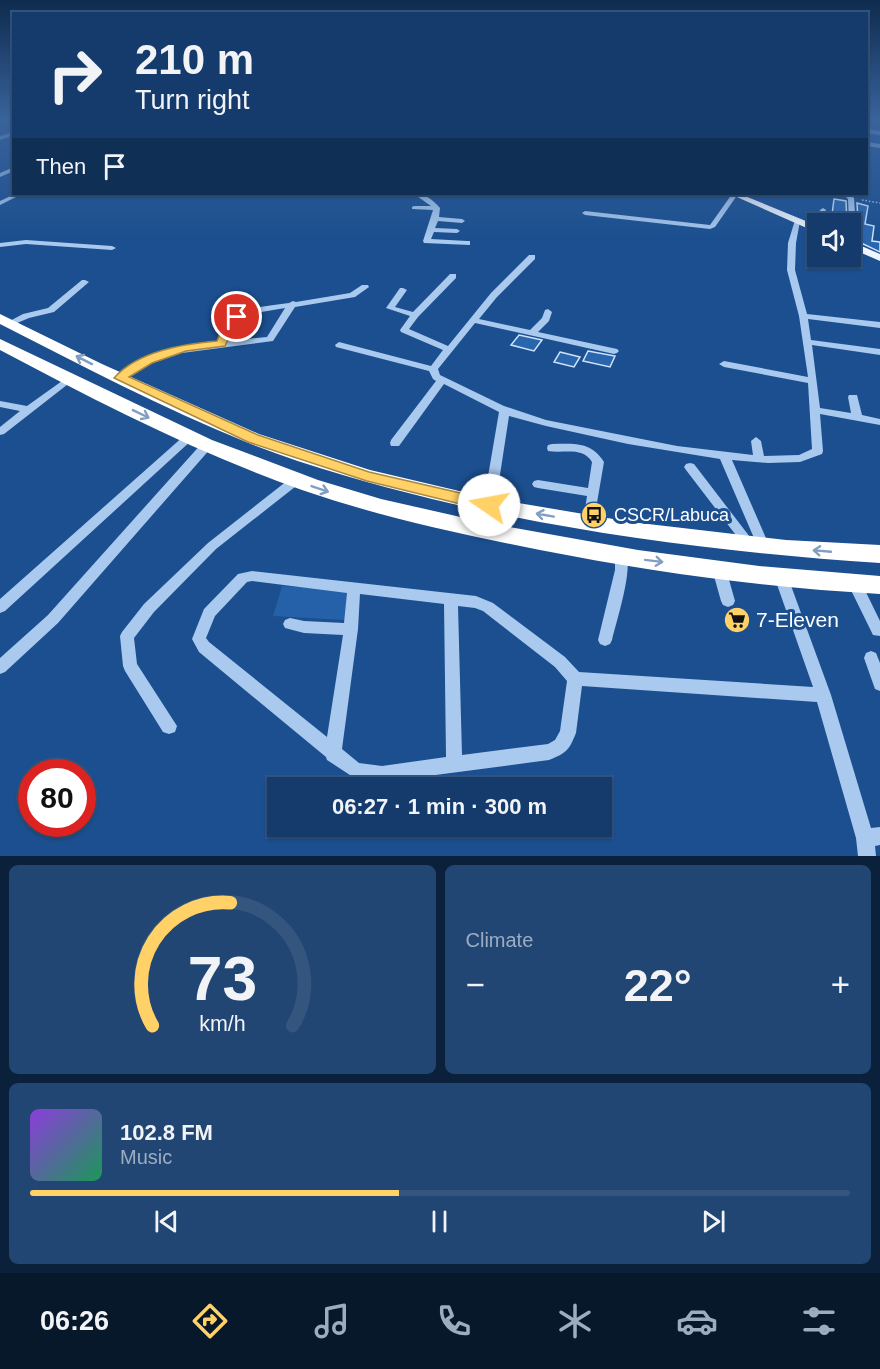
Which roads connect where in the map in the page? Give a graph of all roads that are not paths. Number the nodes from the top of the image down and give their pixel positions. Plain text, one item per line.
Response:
1 (17, 195) edge
2 (419, 195) edge
3 (733, 195) edge
4 (736, 195) edge
5 (848, 196) edge
6 (0, 202) edge
7 (414, 208) dead end
8 (437, 208) junction
9 (823, 210) dead end
10 (585, 213) dead end
11 (822, 213) edge
12 (849, 213) edge
13 (435, 219) junction
14 (462, 221) dead end
15 (797, 221) junction
16 (807, 225) edge
17 (432, 230) junction
18 (457, 231) dead end
19 (467, 243) dead end
20 (0, 245) edge
21 (112, 248) dead end
22 (861, 248) edge
23 (532, 257) dead end
24 (880, 258) edge
25 (453, 276) dead end
26 (85, 282) dead end
27 (365, 287) dead end
28 (403, 290) dead end
29 (293, 303) junction
30 (548, 312) dead end
31 (415, 315) junction
32 (803, 316) junction
33 (473, 320) junction
34 (5, 321) edge
35 (880, 325) edge
36 (532, 333) junction
37 (807, 342) junction
38 (0, 344) edge
39 (221, 344) junction
40 (339, 345) dead end
41 (450, 350) junction
42 (614, 351) dead end
43 (880, 352) edge
44 (724, 364) dead end
45 (433, 369) junction
46 (120, 378) junction
47 (69, 380) junction
48 (442, 380) junction
49 (813, 381) junction
50 (854, 397) dead end
51 (0, 405) edge
52 (505, 409) junction
53 (29, 410) junction
54 (815, 410) junction
55 (857, 418) junction
56 (880, 422) edge
57 (0, 432) edge
58 (198, 441) junction
59 (756, 441) dead end
60 (395, 443) dead end
61 (552, 448) dead end
62 (725, 457) junction
63 (759, 458) junction
64 (690, 467) dead end
65 (296, 480) junction
66 (538, 484) dead end
67 (492, 488) dead end
68 (592, 493) junction
69 (589, 523) junction
70 (756, 544) junction
71 (880, 554) edge
72 (621, 556) junction
73 (719, 569) junction
74 (781, 576) junction
75 (855, 584) junction
76 (880, 585) edge
77 (354, 587) junction
78 (451, 599) junction
79 (728, 601) dead end
80 (0, 607) edge
81 (290, 624) dead end
82 (351, 629) junction
83 (878, 630) dead end
84 (605, 640) dead end
85 (871, 658) dead end
86 (0, 667) edge
87 (575, 680) junction
88 (880, 684) edge
89 (824, 696) junction
90 (169, 726) dead end
91 (333, 754) junction
92 (454, 764) junction
93 (871, 843) edge

1 - 6 street
2 - 8 street
3 - 10 street
4 - 15 main road
5 - 12 street
7 - 8 street
8 - 13 street
9 - 11 street
13 - 14 street
13 - 17 street
15 - 16 main road
15 - 32 street
17 - 18 street
17 - 19 street
20 - 21 street
22 - 24 main road
23 - 33 street
25 - 31 street
26 - 34 street
27 - 29 street
28 - 31 street
29 - 39 street
29 - 39 street
30 - 36 street
31 - 41 street
32 - 35 street
32 - 37 street
33 - 36 street
33 - 41 street
46 -> 34 highway
36 - 42 street
37 - 43 street
37 - 49 street
38 - 47 highway
39 - 46 street
40 - 45 street
41 - 45 street
44 - 49 street
45 - 48 street
69 -> 46 highway
47 - 53 street
47 -> 58 highway
48 - 52 street
48 - 60 street
49 - 54 street
50 - 55 street
51 - 53 street
52 - 62 street
52 - 67 street
53 - 57 street
54 - 55 street
54 - 63 street
55 - 56 street
58 - 65 highway
58 - 80 street
58 - 86 street
59 - 63 street
61 - 68 street
62 - 63 street
62 - 70 street
64 - 70 street
65 -> 72 highway
65 - 90 street
66 - 68 street
68 - 69 street
69 - 70 highway
71 -> 70 highway
72 -> 73 highway
72 - 84 street
73 - 74 highway
73 - 79 street
74 - 75 highway
74 - 89 street
75 - 76 highway
75 - 83 street
77 - 78 street
77 - 82 street
77 - 91 street
78 - 87 street
78 - 92 street
81 - 82 street
82 - 91 street
85 - 88 street
87 - 89 street
87 - 92 street
89 - 93 street
91 - 92 street

